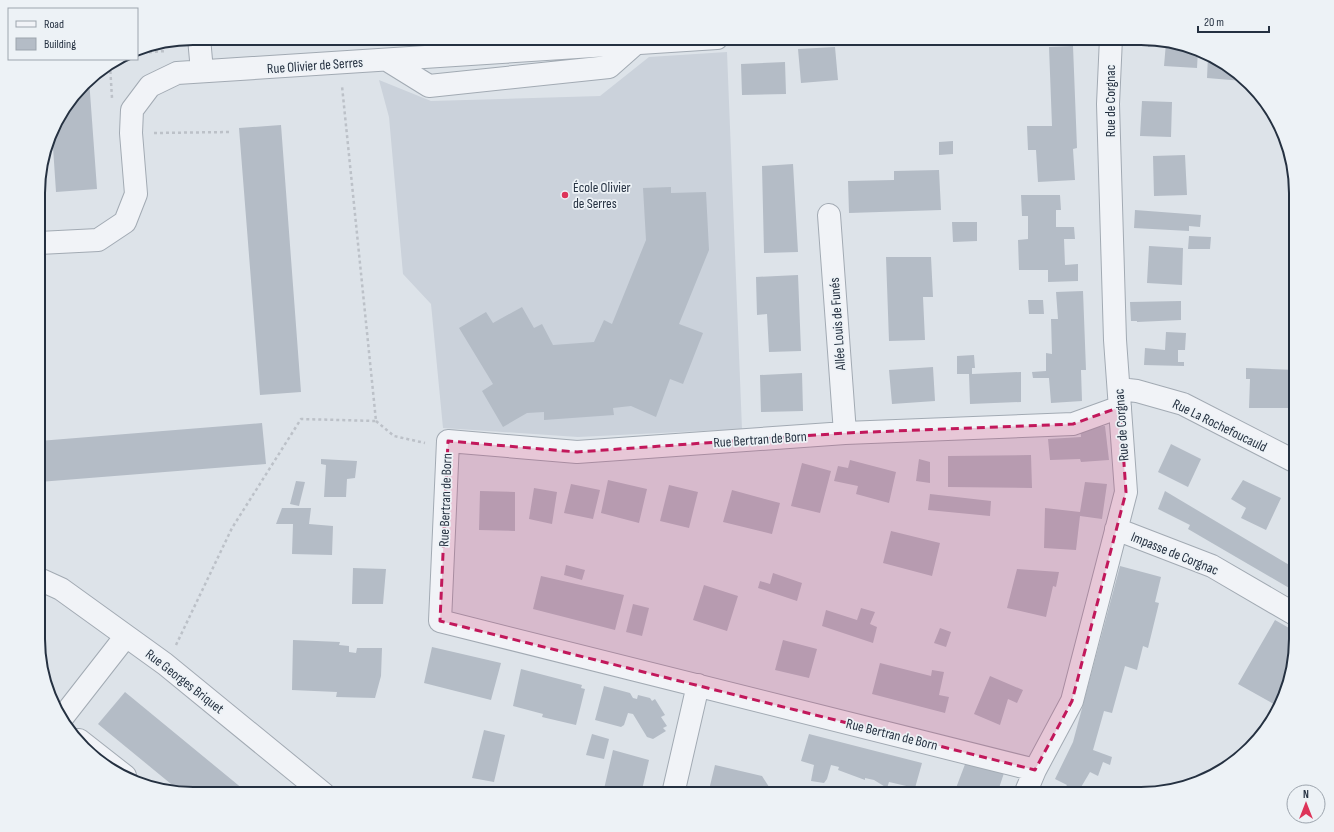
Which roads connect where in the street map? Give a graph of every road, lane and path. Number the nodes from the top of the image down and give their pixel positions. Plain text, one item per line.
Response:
1 (200, 45) edge
2 (582, 45) edge
3 (1111, 45) edge
4 (340, 63) junction
5 (202, 71) junction
6 (230, 132) dead end
7 (132, 133) junction
8 (829, 215) dead end
9 (45, 243) edge
10 (1120, 398) junction
11 (376, 421) junction
12 (844, 433) junction
13 (448, 441) junction
14 (1289, 458) edge
15 (1116, 529) junction
16 (45, 582) edge
17 (1289, 611) edge
18 (126, 636) junction
19 (176, 645) dead end
20 (698, 685) junction
21 (65, 714) edge
22 (1035, 770) junction
23 (315, 787) edge
24 (674, 787) edge
25 (1028, 787) edge

1 - 5 street
2 - 4 street, Rue Olivier de Serres
3 - 10 street, Rue de Corgnac
4 - 5 street, Rue Olivier de Serres
4 - 11 path
5 - 7 street, Rue Olivier de Serres
6 - 7 path
7 - 9 street, Rue Olivier de Serres
8 - 12 street, Allée Louis de Funés
10 - 12 street, Rue Bertran de Born
10 - 14 street, Rue La Rochefoucauld
10 - 15 street, Rue de Corgnac
11 - 13 path
11 - 19 path
12 - 13 street, Rue Bertran de Born
13 - 20 street, Rue Bertran de Born
15 - 17 street, Impasse de Corgnac
15 - 22 street, Rue de Corgnac
16 - 18 street, Rue Georges Briquet
18 - 21 street
18 - 23 street, Rue Georges Briquet
20 - 22 street, Rue Bertran de Born
20 - 24 street
22 - 25 street, Rue de Corgnac

